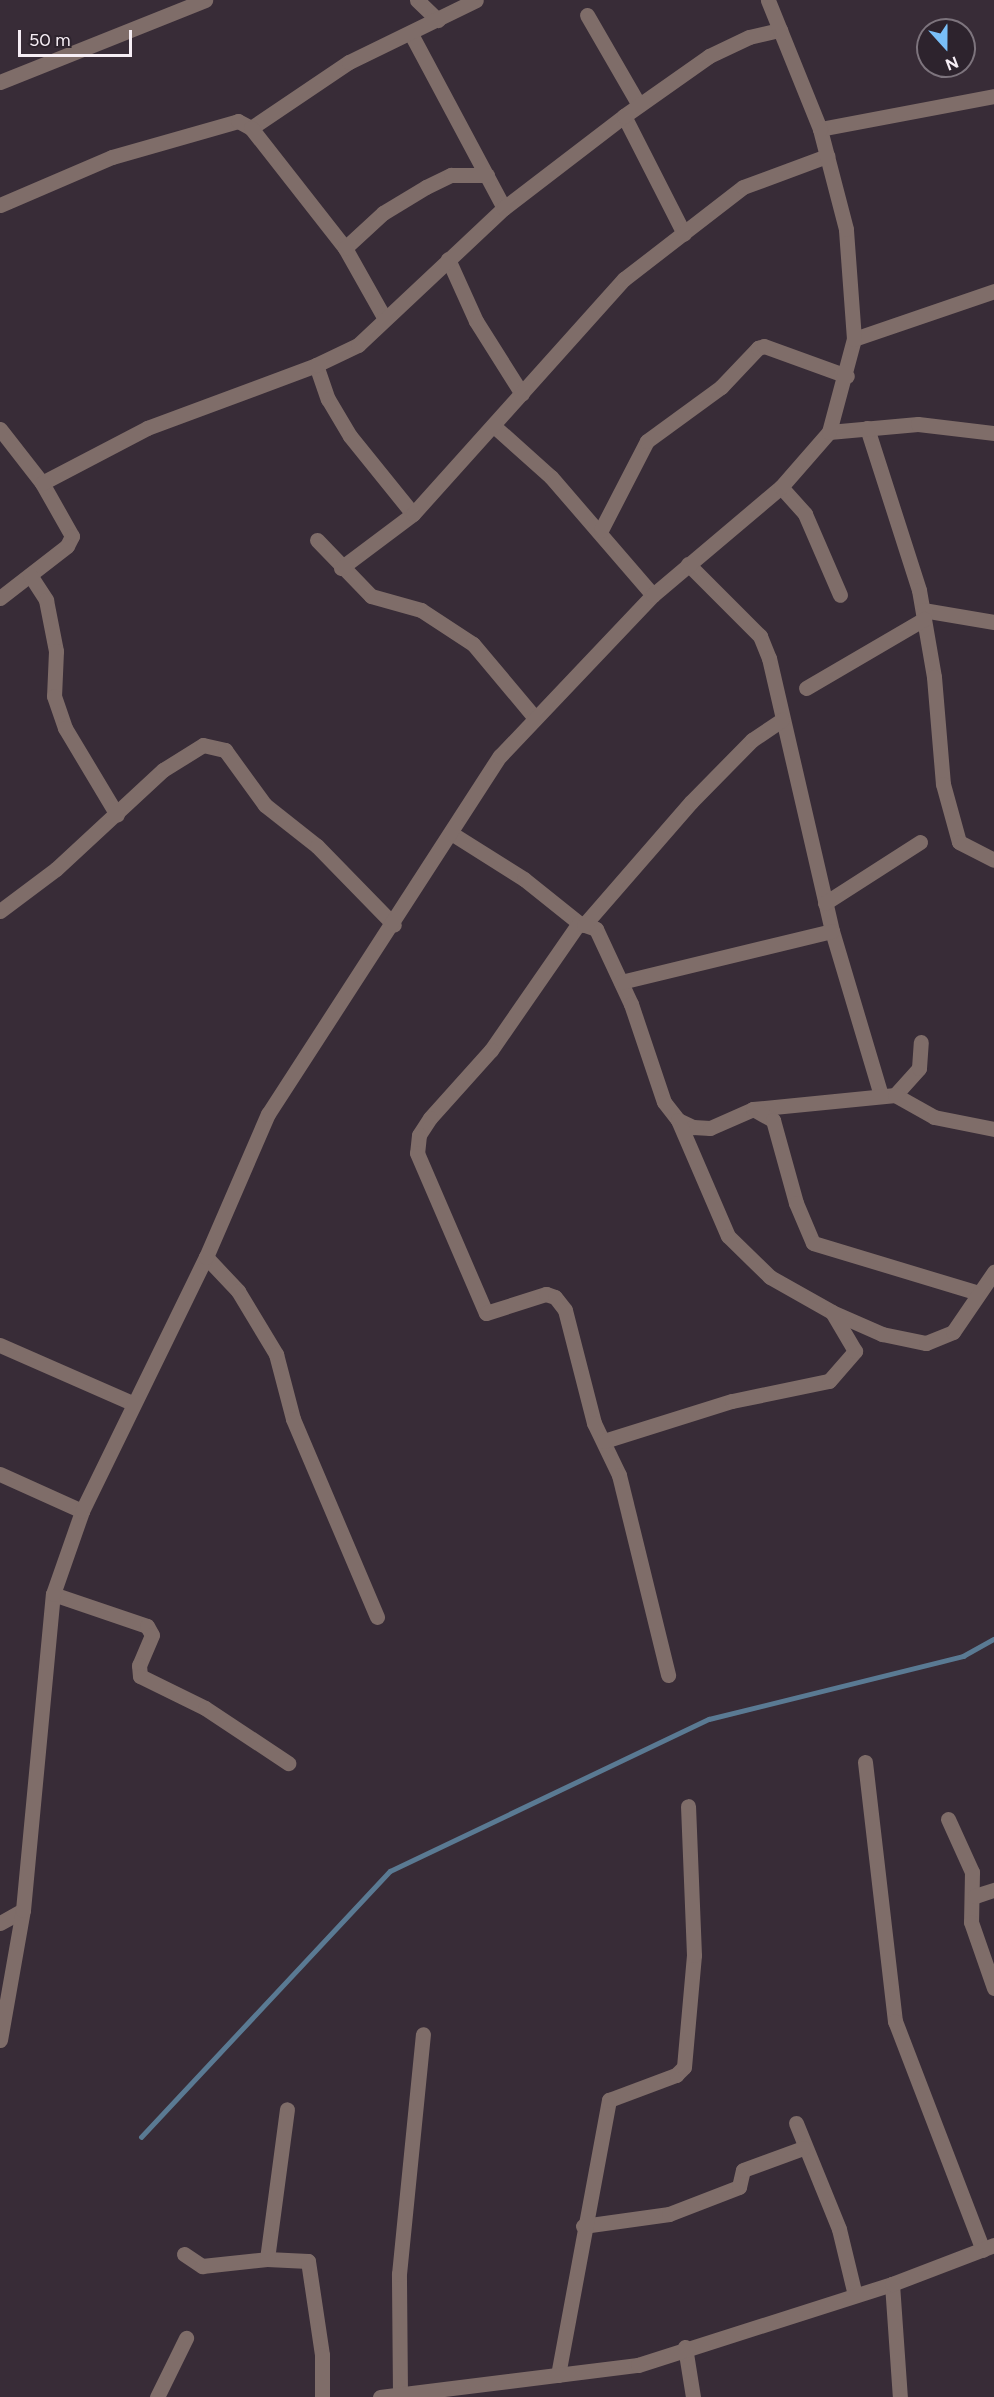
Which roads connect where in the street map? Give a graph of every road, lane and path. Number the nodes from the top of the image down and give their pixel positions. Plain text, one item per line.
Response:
1 (205, 0) edge
2 (417, 0) edge
3 (476, 0) edge
4 (768, 0) edge
5 (587, 15) dead end
6 (438, 20) junction
7 (780, 30) junction
8 (411, 34) junction
9 (0, 82) edge
10 (994, 96) edge
11 (639, 105) junction
12 (624, 116) junction
13 (250, 128) junction
14 (820, 129) junction
15 (827, 156) junction
16 (487, 175) junction
17 (0, 205) edge
18 (504, 208) junction
19 (684, 234) junction
20 (345, 248) junction
21 (448, 259) junction
22 (994, 291) edge
23 (385, 319) junction
24 (854, 339) junction
25 (316, 365) junction
26 (847, 376) junction
27 (522, 394) junction
28 (495, 428) junction
29 (867, 428) junction
30 (0, 429) edge
31 (829, 432) junction
32 (994, 433) edge
33 (42, 483) junction
34 (781, 487) junction
35 (412, 514) junction
36 (601, 530) junction
37 (317, 540) dead end
38 (688, 564) junction
39 (340, 568) junction
40 (30, 574) junction
41 (653, 595) junction
42 (840, 596) dead end
43 (0, 598) edge
44 (924, 615) junction
45 (994, 622) edge
46 (806, 688) dead end
47 (535, 718) junction
48 (782, 720) junction
49 (117, 815) junction
50 (451, 833) junction
51 (920, 842) dead end
52 (994, 860) edge
53 (825, 903) junction
54 (0, 911) edge
55 (582, 924) junction
56 (394, 925) junction
57 (832, 932) junction
58 (621, 982) junction
59 (921, 1042) dead end
60 (888, 1095) junction
61 (753, 1109) junction
62 (678, 1120) junction
63 (994, 1129) edge
64 (206, 1257) junction
65 (994, 1272) edge
66 (979, 1293) junction
67 (832, 1312) junction
68 (0, 1345) edge
69 (132, 1403) junction
70 (604, 1441) junction
71 (0, 1474) edge
72 (82, 1511) junction
73 (53, 1594) junction
74 (377, 1617) dead end
75 (668, 1675) dead end
76 (866, 1762) dead end
77 (288, 1763) dead end
78 (688, 1806) dead end
79 (948, 1819) dead end
80 (994, 1890) edge
81 (975, 1896) junction
82 (23, 1910) junction
83 (0, 1923) edge
84 (994, 1988) edge
85 (423, 2034) dead end
86 (0, 2040) edge
87 (287, 2109) dead end
88 (796, 2123) dead end
89 (803, 2148) junction
90 (584, 2226) junction
91 (988, 2248) edge
92 (184, 2254) dead end
93 (267, 2259) junction
94 (892, 2284) junction
95 (855, 2295) junction
96 (186, 2338) dead end
97 (685, 2347) junction
98 (558, 2375) junction
99 (400, 2395) junction
100 (157, 2397) edge
101 (322, 2397) edge
102 (380, 2397) edge
103 (693, 2397) edge
104 (900, 2397) edge

1 - 9 street
2 - 6 street
3 - 6 street
4 - 7 street
5 - 11 street
6 - 8 street
7 - 11 street
7 - 14 street
8 - 13 street
8 - 16 street
10 - 14 street
11 - 12 street
12 - 18 street
12 - 19 street
13 - 17 street
13 - 20 street
14 - 15 street
15 - 19 street
15 - 24 street
16 - 18 street
16 - 20 street
18 - 21 street
19 - 27 street
20 - 23 street
21 - 23 street
21 - 27 street
22 - 24 street
23 - 25 street
24 - 26 street
25 - 33 street
25 - 35 street
26 - 31 street
26 - 36 street
27 - 28 street
28 - 35 street
28 - 36 street
29 - 31 street
29 - 32 street
29 - 44 street
30 - 33 street
31 - 34 street
33 - 40 street
34 - 38 street
34 - 42 street
35 - 39 street
36 - 41 street
37 - 39 street
38 - 41 street
38 - 48 street
39 - 47 street
40 - 43 street
40 - 49 street
41 - 47 street
44 - 45 street
44 - 46 street
44 - 52 street
47 - 50 street
48 - 53 street
48 - 55 street
49 - 54 street
49 - 56 street
50 - 55 street
50 - 56 street
51 - 53 street
53 - 57 street
55 - 58 street
55 - 70 street
56 - 64 street
57 - 58 street
57 - 60 street
58 - 62 street
59 - 60 street
60 - 61 street
60 - 63 street
61 - 62 street
61 - 66 street
62 - 67 street
64 - 69 street
64 - 74 street
65 - 66 street
66 - 67 street
67 - 70 street
68 - 69 street
69 - 72 street
70 - 75 street
71 - 72 street
72 - 73 street
73 - 77 street
73 - 82 street
76 - 91 street
78 - 90 street
79 - 81 street
80 - 81 street
81 - 84 street
82 - 83 street
82 - 86 street
85 - 99 street
87 - 93 street
88 - 89 street
89 - 90 street
89 - 95 street
90 - 98 street
91 - 94 street
92 - 93 street
93 - 101 street
94 - 95 street
94 - 104 street
95 - 97 street
96 - 100 street
97 - 98 street
97 - 103 street
98 - 99 street
99 - 102 street

